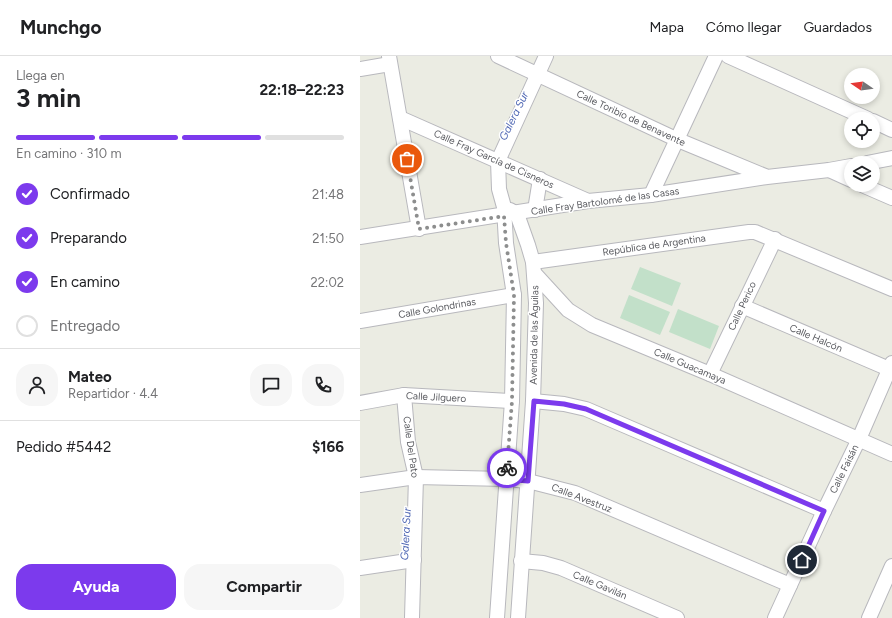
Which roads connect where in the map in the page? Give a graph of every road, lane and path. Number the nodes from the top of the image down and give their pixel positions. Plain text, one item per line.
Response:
1 (498, 56) edge
2 (546, 56) edge
3 (716, 56) edge
4 (728, 56) edge
5 (390, 60) edge
6 (360, 69) edge
7 (538, 74) junction
8 (852, 112) edge
9 (400, 118) junction
10 (880, 124) edge
11 (892, 130) edge
12 (678, 140) junction
13 (892, 158) edge
14 (880, 160) edge
15 (498, 161) junction
16 (844, 167) edge
17 (828, 170) junction
18 (767, 176) junction
19 (844, 177) edge
20 (540, 179) junction
21 (878, 192) edge
22 (651, 195) junction
23 (892, 198) edge
24 (588, 201) junction
25 (535, 210) junction
26 (508, 212) junction
27 (419, 229) junction
28 (360, 238) edge
29 (775, 239) junction
30 (534, 268) junction
31 (892, 288) edge
32 (514, 295) junction
33 (742, 306) junction
34 (360, 321) edge
35 (891, 366) edge
36 (710, 374) junction
37 (404, 395) junction
38 (512, 401) junction
39 (534, 401) junction
40 (360, 403) edge
41 (859, 439) junction
42 (892, 454) edge
43 (416, 477) junction
44 (506, 479) junction
45 (528, 481) junction
46 (360, 485) edge
47 (824, 511) junction
48 (414, 560) junction
49 (521, 561) junction
50 (892, 566) edge
51 (360, 568) edge
52 (790, 585) junction
53 (412, 618) edge
54 (497, 618) edge
55 (518, 618) edge
56 (676, 618) edge
57 (775, 618) edge
58 (871, 618) edge

1 - 7 street, Calle Toribio de Benavente
2 - 7 street
3 - 12 street
4 - 8 street
5 - 6 street
5 - 9 street
7 - 12 street, Calle Toribio de Benavente
7 - 15 street
9 - 15 street, Calle Fray García de Cisneros
9 - 27 street
10 - 11 street
12 - 18 street, Calle Toribio de Benavente
12 - 22 street
13 - 14 street
15 - 20 street, Calle Fray García de Cisneros
15 - 26 street
16 - 17 street, Calle Fray Bartolomé de las Casas
17 - 18 street, Calle Fray Bartolomé de las Casas
17 - 19 street
18 - 22 street, Calle Fray Bartolomé de las Casas
20 - 24 street, Calle Fray García de Cisneros
20 - 25 street
21 - 23 street
22 - 24 street, Calle Fray Bartolomé de las Casas
24 - 25 street, Calle Fray Bartolomé de las Casas
25 - 26 street, Calle Fray Bartolomé de las Casas
26 - 27 street, Calle Fray Bartolomé de las Casas
26 - 30 street, Avenida de las Águilas
26 - 32 street, Avenida de las Águilas
27 - 28 street, Calle Fray Bartolomé de las Casas
29 - 30 street, República de Argentina
29 - 31 street, República de Argentina
29 - 33 street, Calle Perico
30 - 36 street, Calle Guacamaya
30 - 39 street, Avenida de las Águilas
32 - 34 street, Calle Golondrinas
32 - 38 street, Avenida de las Águilas
33 - 35 street, Calle Halcón
33 - 36 street, Calle Perico
35 - 41 street, Calle Faisán
36 - 41 street, Calle Guacamaya
37 - 38 street, Calle Jilguero
37 - 40 street, Calle Jilguero
37 - 43 street, Calle Del Pato
38 - 44 street, Avenida de las Águilas
39 - 45 street, Avenida de las Águilas
39 - 47 street
41 - 42 street, Calle Guacamaya
41 - 47 street, Calle Faisán
43 - 44 street, Calle Avestruz
43 - 46 street, Calle Avestruz
43 - 48 street, Calle Del Pato
44 - 45 street, Calle Avestruz
44 - 54 street, Avenida de las Águilas
45 - 49 street, Avenida de las Águilas
45 - 52 street, Calle Avestruz
47 - 52 street, Calle Faisán
48 - 51 street
48 - 53 street, Calle Del Pato
49 - 55 street, Avenida de las Águilas
49 - 56 street, Calle Gavilán
50 - 58 street
52 - 57 street, Calle Faisán

